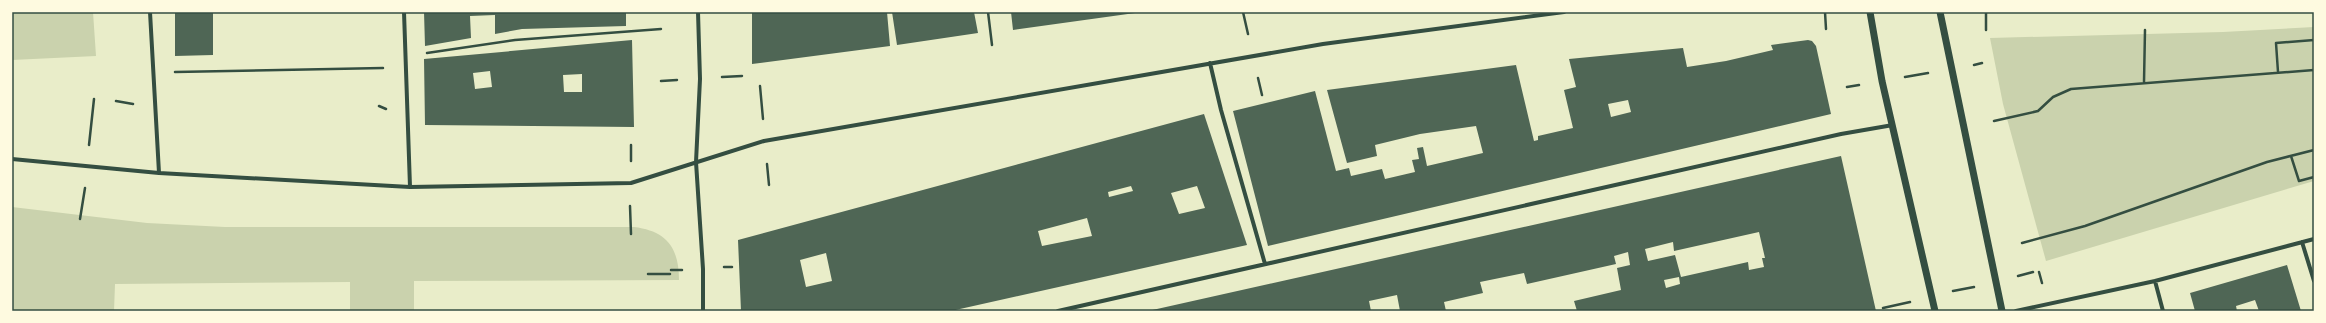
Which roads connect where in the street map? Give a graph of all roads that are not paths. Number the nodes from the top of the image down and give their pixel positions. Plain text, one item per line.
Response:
1 (150, 12) edge
2 (404, 12) edge
3 (698, 12) edge
4 (1564, 12) edge
5 (1870, 12) edge
6 (1940, 12) edge
7 (1530, 14) edge
8 (1210, 62) junction
9 (1893, 125) junction
10 (12, 159) edge
11 (696, 162) junction
12 (159, 173) junction
13 (410, 187) junction
14 (2314, 239) edge
15 (2302, 242) junction
16 (1265, 264) junction
17 (2154, 281) junction
18 (2314, 281) edge
19 (703, 311) edge
20 (1058, 311) edge
21 (1935, 311) edge
22 (2002, 311) edge
23 (2016, 311) edge
24 (2163, 311) edge

1 - 12 street
2 - 13 street
3 - 11 street
4 - 7 street
5 - 9 street
6 - 22 street
7 - 8 street
8 - 11 street
8 - 16 street
9 - 16 street
9 - 21 street
10 - 12 street
11 - 13 street
11 - 19 street
12 - 13 street
14 - 15 street
15 - 17 street
15 - 18 street
16 - 20 street
17 - 23 street
17 - 24 street

